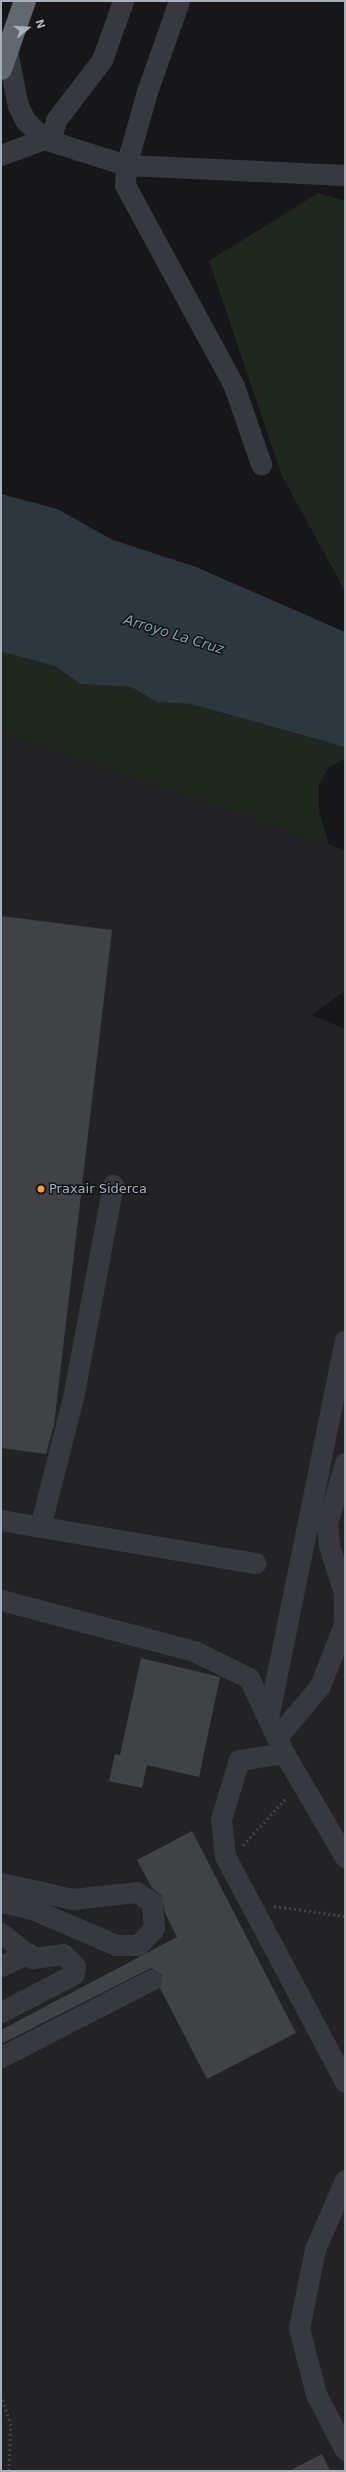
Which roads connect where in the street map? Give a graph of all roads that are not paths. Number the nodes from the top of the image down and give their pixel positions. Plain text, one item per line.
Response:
1 (25, 1) edge
2 (123, 1) edge
3 (179, 1) edge
4 (4, 60) edge
5 (47, 140) junction
6 (1, 154) edge
7 (117, 162) junction
8 (345, 175) edge
9 (261, 464) dead end
10 (113, 1185) dead end
11 (345, 1341) edge
12 (345, 1463) edge
13 (1, 1520) edge
14 (40, 1527) junction
15 (255, 1563) dead end
16 (1, 1600) edge
17 (268, 1718) junction
18 (280, 1745) junction
19 (345, 1857) edge
20 (1, 1883) edge
21 (1, 1902) edge
22 (61, 1921) junction
23 (1, 1933) edge
24 (98, 1940) junction
25 (28, 1953) junction
26 (63, 1954) junction
27 (1, 1966) edge
28 (151, 1980) dead end
29 (1, 2012) edge
30 (1, 2057) edge
31 (345, 2082) edge
32 (345, 2180) edge
33 (345, 2450) edge

1 - 4 highway
2 - 5 lane
3 - 7 lane
4 - 5 lane
5 - 6 lane
5 - 7 lane
7 - 8 lane
7 - 9 lane
10 - 14 lane
11 - 17 lane
12 - 18 lane
13 - 14 lane
14 - 15 lane
16 - 17 lane
17 - 18 lane
18 - 19 lane
18 - 31 lane
20 - 24 lane
21 - 22 lane
22 - 24 lane
22 - 26 lane
23 - 25 lane
24 - 26 lane
25 - 26 lane
25 - 27 lane
26 - 29 lane
28 - 30 lane
32 - 33 lane

